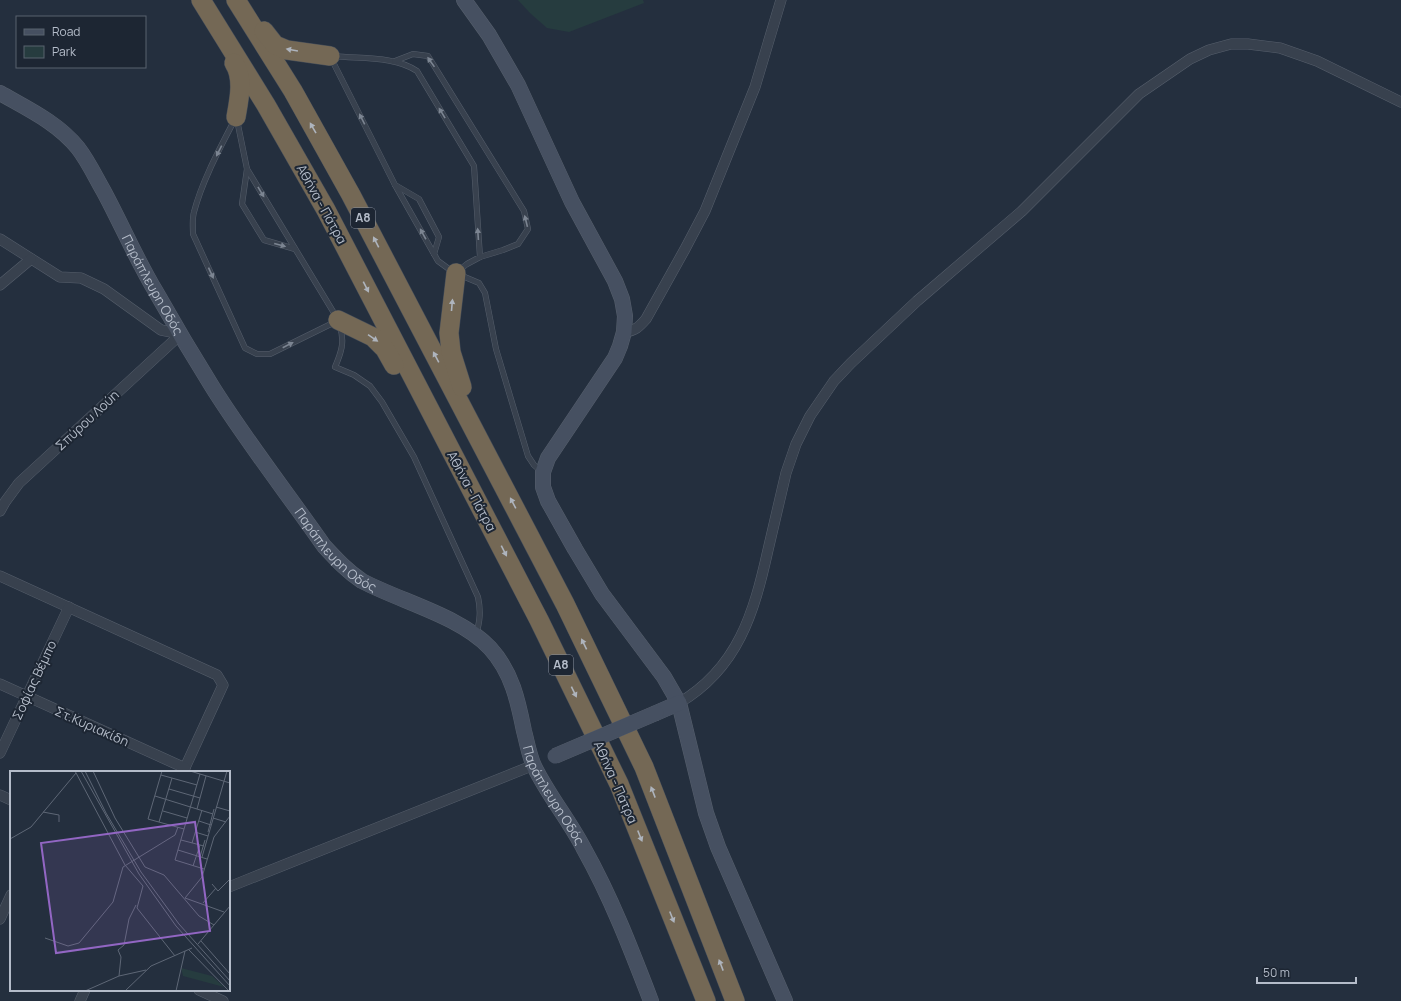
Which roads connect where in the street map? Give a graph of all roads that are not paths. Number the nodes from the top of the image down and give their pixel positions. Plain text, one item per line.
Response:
1 (195, 0) edge
2 (201, 0) edge
3 (236, 0) edge
4 (243, 0) edge
5 (464, 0) edge
6 (781, 0) edge
7 (330, 56) junction
8 (395, 61) junction
9 (0, 93) edge
10 (1401, 102) edge
11 (236, 116) junction
12 (247, 169) junction
13 (395, 184) junction
14 (0, 239) edge
15 (295, 249) junction
16 (434, 254) junction
17 (480, 257) junction
18 (31, 259) junction
19 (456, 273) junction
20 (0, 285) edge
21 (338, 320) junction
22 (624, 332) junction
23 (181, 334) junction
24 (480, 442) junction
25 (453, 454) junction
26 (543, 472) junction
27 (0, 512) edge
28 (0, 576) edge
29 (69, 607) junction
30 (476, 636) junction
31 (0, 684) edge
32 (27, 696) junction
33 (679, 703) junction
34 (0, 753) edge
35 (534, 765) junction
36 (184, 770) edge
37 (0, 795) edge
38 (10, 800) edge
39 (230, 888) edge
40 (10, 896) edge
41 (2, 907) edge
42 (0, 919) edge
43 (85, 991) edge
44 (201, 991) edge
45 (80, 1001) edge
46 (223, 1001) edge
47 (651, 1001) edge
48 (706, 1001) edge
49 (735, 1001) edge
50 (785, 1001) edge

1 - 11 highway
2 -> 25 highway, Αθήνα - Πάτρα / Α8
24 -> 3 highway, Α8
7 -> 4 highway
5 - 22 street
6 - 22 street
7 - 8 lane
13 -> 7 lane
17 -> 8 lane
17 -> 8 lane
9 - 23 street, Παράπλευρη Οδός
10 - 33 street
11 - 12 lane
11 -> 21 lane
12 -> 15 lane
12 -> 15 lane
16 -> 13 lane
13 - 16 lane
14 - 18 street
15 - 21 lane
16 - 19 lane
17 - 19 lane
18 - 20 street
18 - 23 street
24 -> 19 highway
19 - 26 lane
21 -> 25 highway
21 - 30 lane
22 - 26 street
23 - 27 street, Σπύρου Λούη
23 - 30 street, Παράπλευρη Οδός
49 -> 24 highway, Α8
25 -> 48 highway, Αθήνα - Πάτρα / Α8
26 - 33 street
28 - 29 street
29 - 32 street, Σοφίας Βέμπο
29 - 36 street
30 - 35 street, Παράπλευρη Οδός
31 - 32 street, Στ.Κυριακίδη
32 - 34 street, Σοφίας Βέμπο
32 - 36 street, Στ.Κυριακίδη
33 - 35 street, bridge
33 - 50 street
35 - 39 street
35 - 47 street, Παράπλευρη Οδός
37 - 38 street
40 - 41 street
41 - 42 street
43 - 45 street
44 - 46 street

